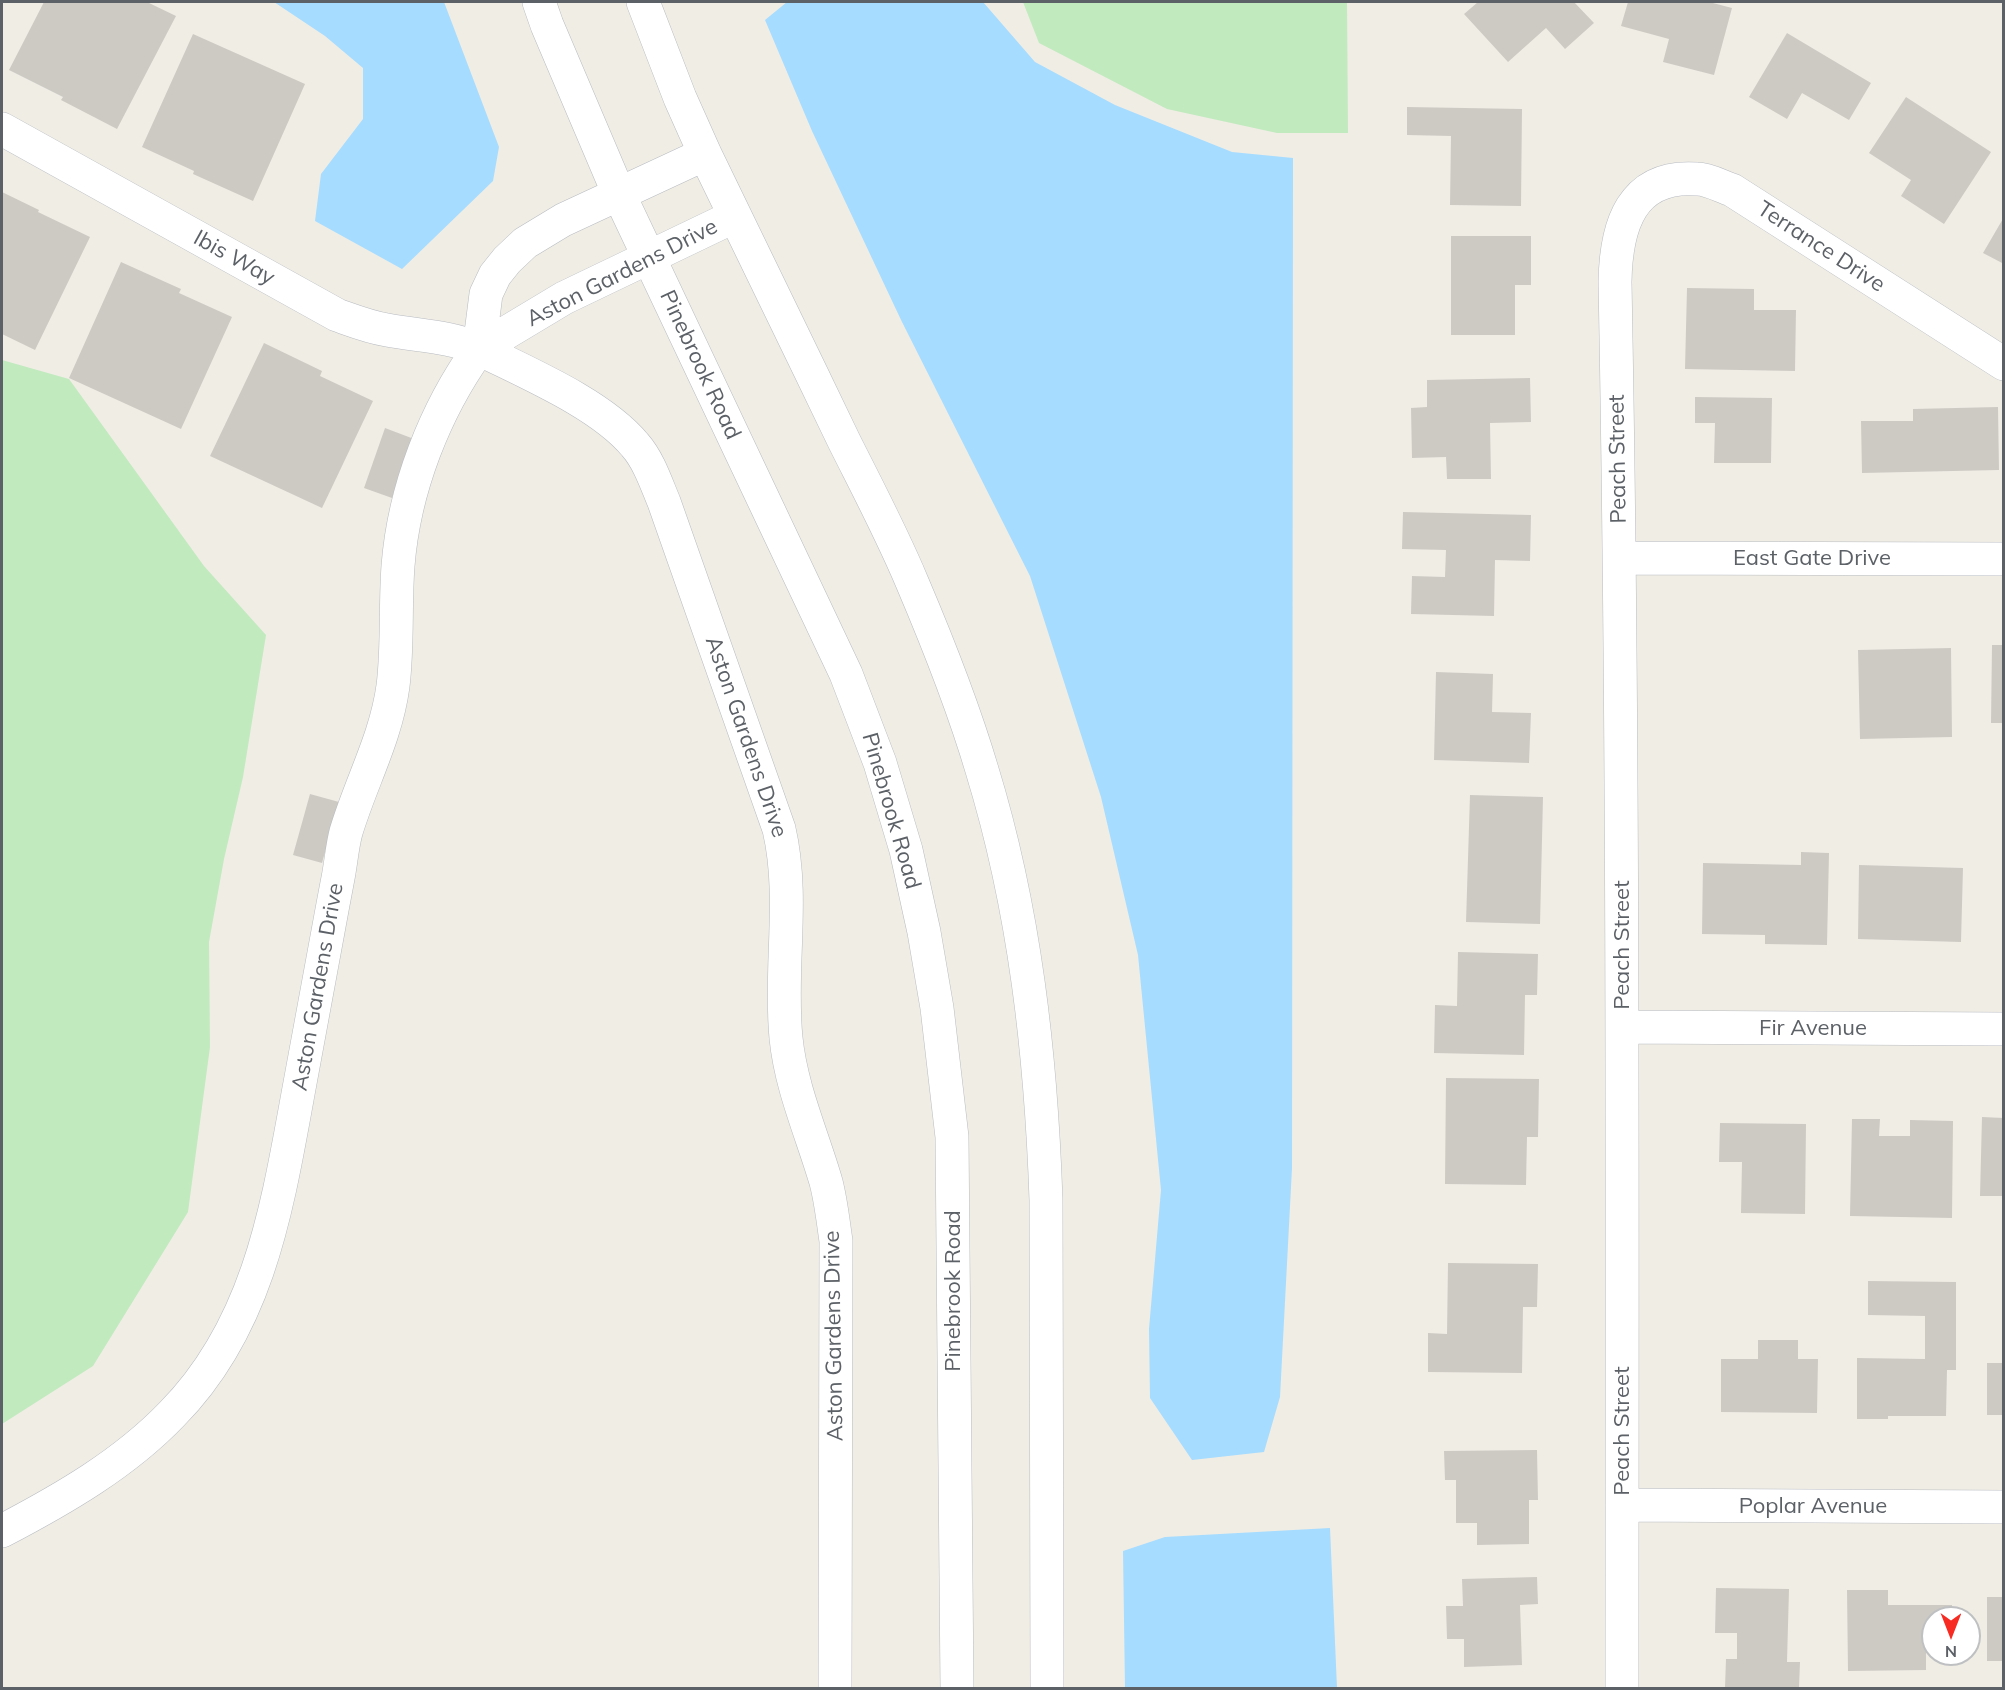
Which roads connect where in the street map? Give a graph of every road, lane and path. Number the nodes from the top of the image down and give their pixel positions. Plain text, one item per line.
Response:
1 (539, 2) edge
2 (643, 2) edge
3 (2, 129) edge
4 (705, 154) junction
5 (618, 192) junction
6 (1633, 206) joint
7 (735, 216) junction
8 (649, 256) junction
9 (479, 349) junction
10 (2004, 364) edge
11 (1620, 558) junction
12 (2004, 559) edge
13 (1623, 1027) junction
14 (2004, 1029) edge
15 (1622, 1505) junction
16 (2004, 1507) edge
17 (2, 1531) edge
18 (835, 1689) edge
19 (957, 1689) edge
20 (1047, 1689) edge
21 (1622, 1689) edge

1 - 5 street, Pinebrook Road
2 - 4 street
3 - 9 street, Ibis Way
4 - 5 street, Aston Gardens Drive
4 - 7 street
5 - 8 street, Pinebrook Road
5 - 9 street, Aston Gardens Drive
6 - 10 street, Terrance Drive
6 - 11 street, Peach Street
7 - 8 street, Aston Gardens Drive
7 - 20 street
8 - 9 street, Aston Gardens Drive
8 - 19 street, Pinebrook Road
9 - 17 street, Aston Gardens Drive
9 - 18 street, Aston Gardens Drive
11 - 12 street, East Gate Drive
11 - 13 street, Peach Street
13 - 14 street, Fir Avenue
13 - 15 street, Peach Street
15 - 16 street, Poplar Avenue
15 - 21 street, Peach Street

